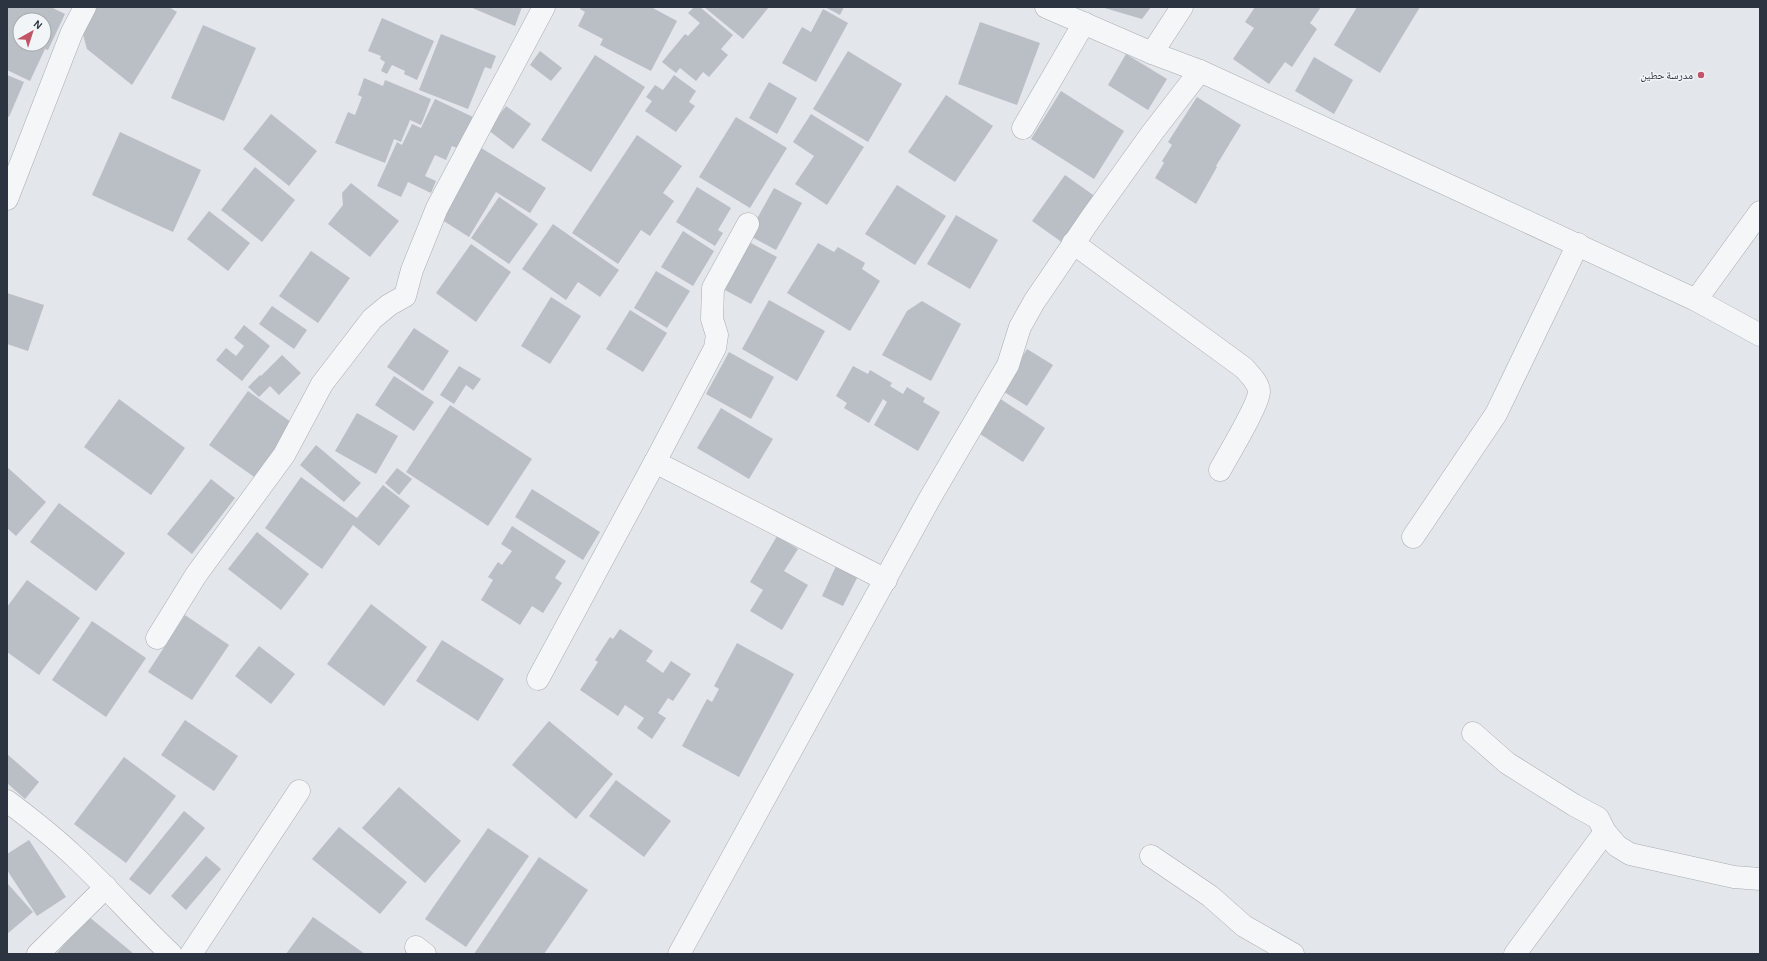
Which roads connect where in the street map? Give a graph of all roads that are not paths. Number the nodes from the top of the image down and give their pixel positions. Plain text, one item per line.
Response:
1 (85, 7) edge
2 (544, 7) edge
3 (1046, 7) edge
4 (1182, 7) edge
5 (1084, 24) junction
6 (1152, 53) junction
7 (1200, 71) junction
8 (1023, 128) dead end
9 (7, 199) edge
10 (1760, 212) edge
11 (748, 224) dead end
12 (1073, 243) junction
13 (1578, 244) junction
14 (1696, 300) junction
15 (1760, 335) edge
16 (655, 462) junction
17 (1220, 470) dead end
18 (1413, 537) dead end
19 (886, 580) junction
20 (157, 638) dead end
21 (538, 679) dead end
22 (1473, 734) dead end
23 (299, 791) dead end
24 (7, 801) edge
25 (1606, 832) junction
26 (1150, 856) dead end
27 (1760, 879) edge
28 (106, 887) junction
29 (168, 953) edge
30 (38, 954) edge
31 (190, 954) edge
32 (679, 954) edge
33 (1292, 954) edge
34 (1514, 954) edge

1 - 9 street
2 - 20 street
3 - 5 street
4 - 6 street
5 - 6 street
5 - 8 street
6 - 7 street
7 - 12 street
7 - 13 street
10 - 14 street
11 - 16 street
12 - 17 street
12 - 19 street
13 - 14 street
13 - 18 street
14 - 15 street
16 - 19 street
16 - 21 street
19 - 32 street
22 - 25 street
23 - 31 street
24 - 28 street
25 - 27 street
25 - 34 street
26 - 33 street
28 - 29 street
28 - 30 street

